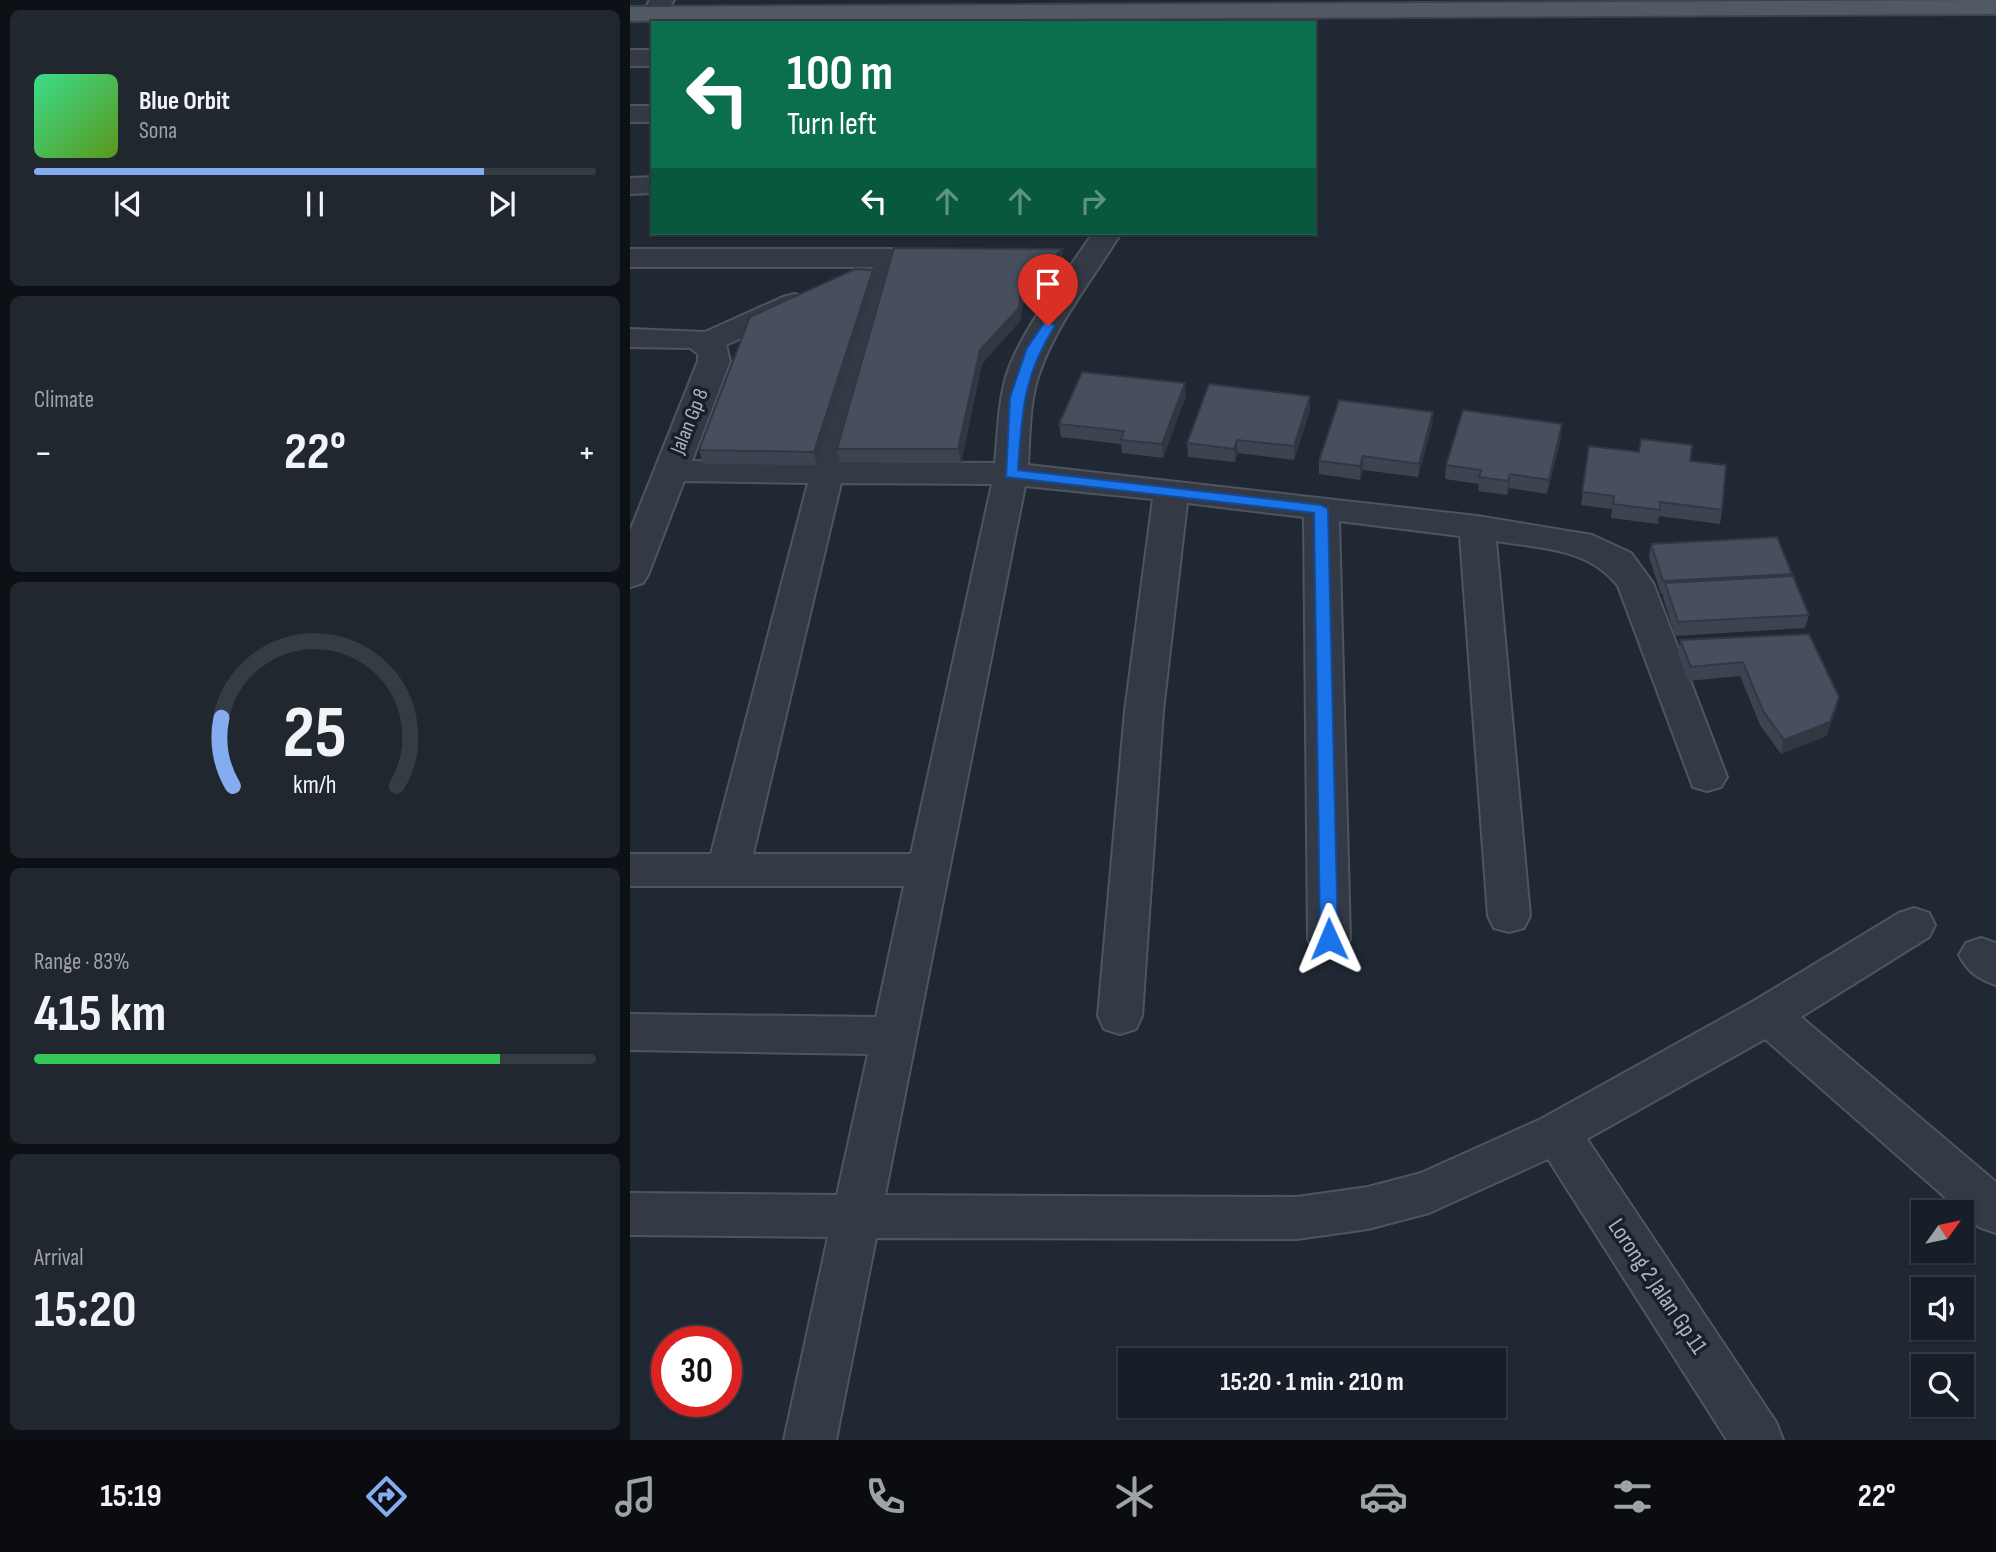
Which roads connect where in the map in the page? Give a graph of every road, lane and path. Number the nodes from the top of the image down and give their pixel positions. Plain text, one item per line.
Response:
1 (1603, 5) edge
2 (1996, 8) edge
3 (649, 9) edge
4 (630, 58) edge
5 (651, 58) edge
6 (630, 114) edge
7 (651, 114) edge
8 (651, 185) edge
9 (630, 186) edge
10 (1088, 249) edge
11 (630, 258) edge
12 (906, 259) junction
13 (630, 338) edge
14 (707, 342) junction
15 (669, 471) junction
16 (827, 473) junction
17 (1011, 474) junction
18 (1171, 490) junction
19 (1321, 509) junction
20 (1477, 527) junction
21 (630, 575) edge
22 (1707, 777) dead end
23 (630, 870) edge
24 (728, 870) junction
25 (928, 870) junction
26 (1509, 916) dead end
27 (1914, 925) dead end
28 (1329, 939) dead end
29 (1768, 1014) junction
30 (1120, 1016) dead end
31 (630, 1032) edge
32 (895, 1036) junction
33 (1557, 1133) junction
34 (1996, 1212) edge
35 (630, 1214) edge
36 (854, 1218) junction
37 (810, 1440) edge
38 (1757, 1440) edge

1 - 2 main road
1 - 3 main road
4 - 5 street
6 - 7 street
8 - 9 street
10 - 17 street
11 - 12 street
12 - 14 street
12 - 16 street
13 - 14 street
14 - 15 street, Jalan Gp 8
15 - 16 street
15 - 21 street, Jalan Gp 8
16 - 17 street
16 - 24 street
17 - 18 street
17 - 25 street
18 - 19 street
18 - 30 street
19 - 20 street
19 - 28 street
20 - 22 street
20 - 26 street
23 - 24 street
24 - 25 street
25 - 32 street
27 - 29 street
29 - 33 street
29 - 34 street
31 - 32 street
32 - 36 street
33 - 36 street
33 - 38 street, Lorong 2 Jalan Gp 11
35 - 36 street
36 - 37 street

